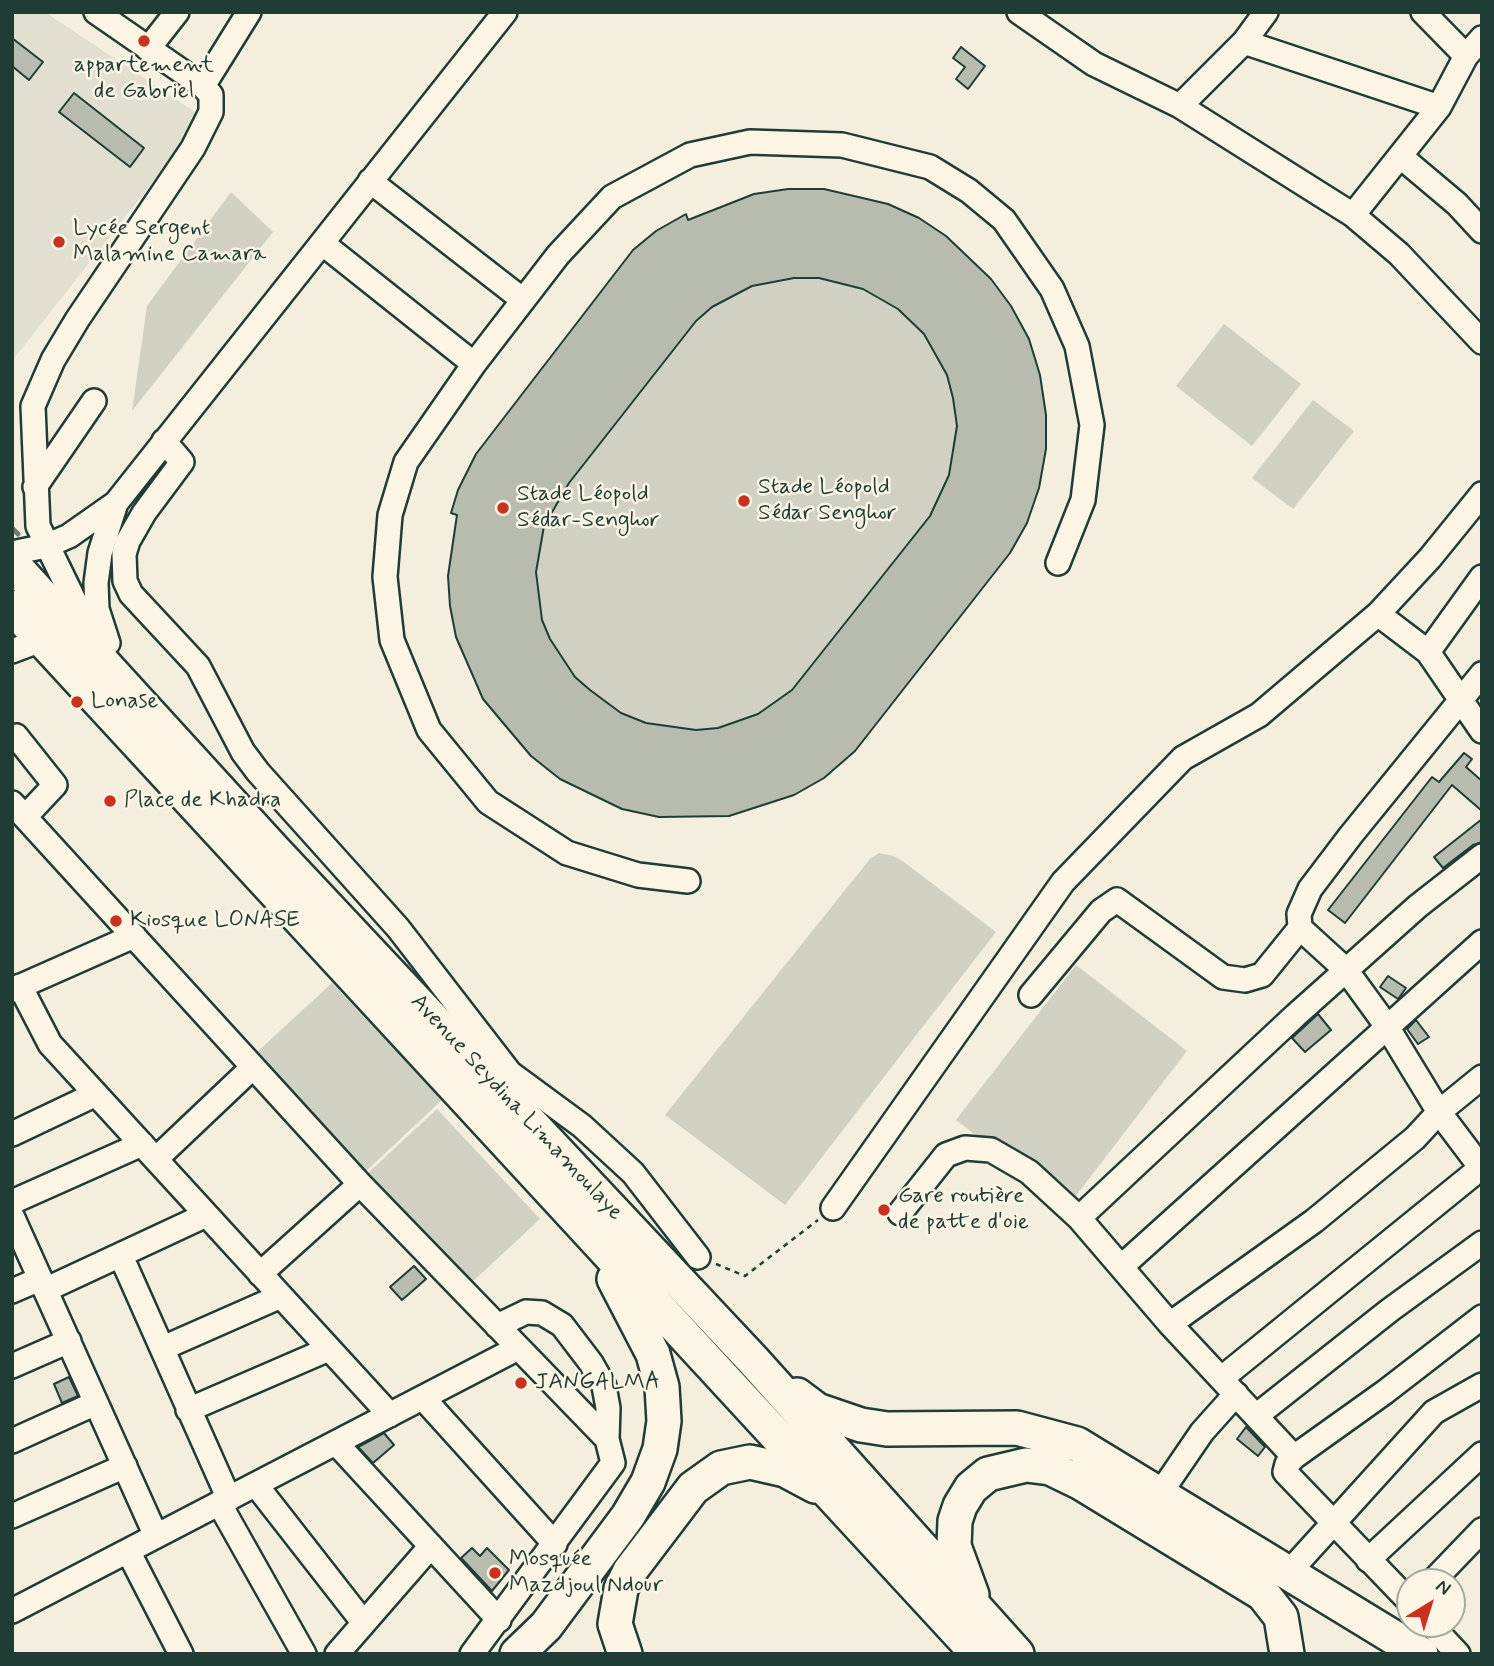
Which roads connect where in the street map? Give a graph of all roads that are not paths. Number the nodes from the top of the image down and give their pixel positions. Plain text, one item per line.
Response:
1 (96, 12) edge
2 (177, 12) edge
3 (249, 12) edge
4 (505, 12) edge
5 (1266, 12) edge
6 (1423, 12) edge
7 (1028, 14) edge
8 (1482, 38) edge
9 (1244, 42) junction
10 (148, 49) junction
11 (1466, 56) junction
12 (204, 86) junction
13 (1180, 106) junction
14 (1439, 107) junction
15 (1400, 156) junction
16 (370, 181) junction
17 (1353, 215) junction
18 (1482, 231) edge
19 (322, 243) junction
20 (523, 300) junction
21 (1482, 342) edge
22 (474, 364) junction
23 (94, 401) dead end
24 (164, 441) junction
25 (35, 487) junction
26 (1482, 494) edge
27 (116, 503) junction
28 (46, 546) junction
29 (12, 553) edge
30 (1058, 563) dead end
31 (12, 564) edge
32 (1482, 577) edge
33 (12, 607) edge
34 (1378, 614) junction
35 (25, 637) edge
36 (1428, 652) junction
37 (107, 665) junction
38 (1482, 674) edge
39 (131, 691) junction
40 (1461, 701) junction
41 (1479, 722) edge
42 (16, 736) dead end
43 (19, 810) edge
44 (1482, 856) edge
45 (688, 881) dead end
46 (1300, 928) junction
47 (134, 936) junction
48 (1482, 942) edge
49 (1346, 970) junction
50 (16, 988) edge
51 (1031, 995) dead end
52 (1386, 1026) junction
53 (253, 1067) junction
54 (1482, 1076) edge
55 (96, 1094) junction
56 (1439, 1112) junction
57 (12, 1134) edge
58 (149, 1152) junction
59 (1481, 1168) edge
60 (360, 1184) junction
61 (12, 1202) edge
62 (833, 1208) road end
63 (570, 1212) junction
64 (900, 1213) dead end
65 (206, 1215) junction
66 (12, 1216) edge
67 (1079, 1218) junction
68 (1482, 1243) edge
69 (121, 1256) junction
70 (698, 1257) road end
71 (1121, 1267) junction
72 (260, 1274) junction
73 (43, 1284) junction
74 (12, 1292) edge
75 (281, 1296) junction
76 (1482, 1317) edge
77 (1170, 1324) junction
78 (497, 1326) junction
79 (69, 1341) junction
80 (163, 1348) junction
81 (518, 1348) junction
82 (329, 1349) junction
83 (752, 1360) junction
84 (12, 1366) edge
85 (1482, 1385) edge
86 (1229, 1386) junction
87 (423, 1398) junction
88 (96, 1403) junction
89 (188, 1410) junction
90 (390, 1415) junction
91 (1256, 1416) junction
92 (607, 1439) junction
93 (12, 1441) edge
94 (336, 1443) junction
95 (1482, 1454) edge
96 (1294, 1457) junction
97 (125, 1466) junction
98 (256, 1485) junction
99 (1161, 1492) junction
100 (832, 1495) junction
101 (224, 1501) junction
102 (12, 1516) edge
103 (1332, 1523) junction
104 (1482, 1530) edge
105 (156, 1536) junction
106 (555, 1544) junction
107 (431, 1546) junction
108 (128, 1551) junction
109 (1368, 1560) junction
110 (1445, 1568) edge
111 (1290, 1571) junction
112 (1396, 1588) edge
113 (14, 1607) edge
114 (981, 1616) junction
115 (499, 1620) junction
116 (363, 1622) junction
117 (1443, 1638) edge
118 (181, 1654) edge
119 (304, 1654) edge
120 (337, 1654) edge
121 (471, 1654) edge
122 (517, 1654) edge
123 (625, 1654) edge
124 (978, 1654) edge
125 (1017, 1654) edge
126 (1287, 1654) edge
127 (1421, 1654) edge
128 (1458, 1654) edge

1 - 10 street
2 - 10 street
3 - 12 street
4 - 16 street
5 - 9 street
6 - 11 street
7 - 13 street
8 - 11 street
9 - 13 street
9 - 14 street
10 - 12 street
11 - 14 street
12 - 25 street
13 - 17 street
14 - 15 street
15 - 17 street
15 - 18 street
16 - 19 street
16 - 20 street
17 - 21 street
19 - 22 street
19 - 24 street
20 - 22 street
20 - 30 street
22 - 45 street
23 - 25 street
24 - 27 street
24 - 70 street
25 - 28 street
26 - 34 street
27 - 28 street
27 - 39 street
28 - 29 street
28 - 37 street
31 - 37 highway, Avenue Seydina Limamoulaye
32 - 36 street
33 - 35 highway, Avenue Seydina Limamoulaye
34 - 36 street
34 - 62 street
35 - 63 highway, Avenue Seydina Limamoulaye
36 - 40 street
37 - 39 highway, Avenue Seydina Limamoulaye
38 - 40 street
39 - 83 highway, Avenue Seydina Limamoulaye
40 - 41 street
40 - 46 street
42 - 43 street
43 - 47 street
44 - 49 street
46 - 49 street
46 - 51 street
47 - 50 street
47 - 53 street
48 - 52 street
49 - 52 street
49 - 67 street
50 - 55 street
52 - 56 street
52 - 71 street
53 - 58 street
53 - 60 street
54 - 56 street
55 - 57 street
55 - 58 street
56 - 59 street
56 - 77 street
58 - 61 street
58 - 65 street
59 - 86 street
60 - 72 street
60 - 78 street
63 - 100 highway, Avenue Seydina Limamoulaye
63 - 122 highway
64 - 67 street
65 - 69 street
65 - 72 street
66 - 73 street
67 - 71 street
68 - 91 street
69 - 73 street
69 - 80 street
71 - 77 street
72 - 75 street
73 - 74 street
73 - 79 street
75 - 80 street
75 - 82 street
76 - 96 street
77 - 86 street
78 - 81 street
78 - 92 street
79 - 84 street
79 - 88 street
80 - 89 street
81 - 87 street
81 - 92 street
82 - 89 street
82 - 90 street
83 - 99 highway
83 - 114 highway, Avenue Seydina Limamoulaye
85 - 103 street
86 - 91 street
86 - 99 street
87 - 90 street
87 - 106 street
88 - 93 street
88 - 97 street
89 - 101 street
90 - 94 street
91 - 96 street
92 - 106 street
94 - 98 street
94 - 107 street
95 - 109 street
96 - 103 street
97 - 102 street
97 - 105 street
98 - 101 street
98 - 116 street
99 - 111 highway
100 - 123 highway
100 - 124 highway, Avenue Seydina Limamoulaye
101 - 105 street
101 - 119 street
103 - 109 street
103 - 111 street
104 - 110 street
105 - 108 street
106 - 115 street
107 - 115 street
107 - 116 street
108 - 113 street
108 - 118 street
109 - 112 street
111 - 127 highway
114 - 125 highway, Avenue Seydina Limamoulaye
114 - 126 highway
115 - 121 street
116 - 120 street
117 - 128 street

